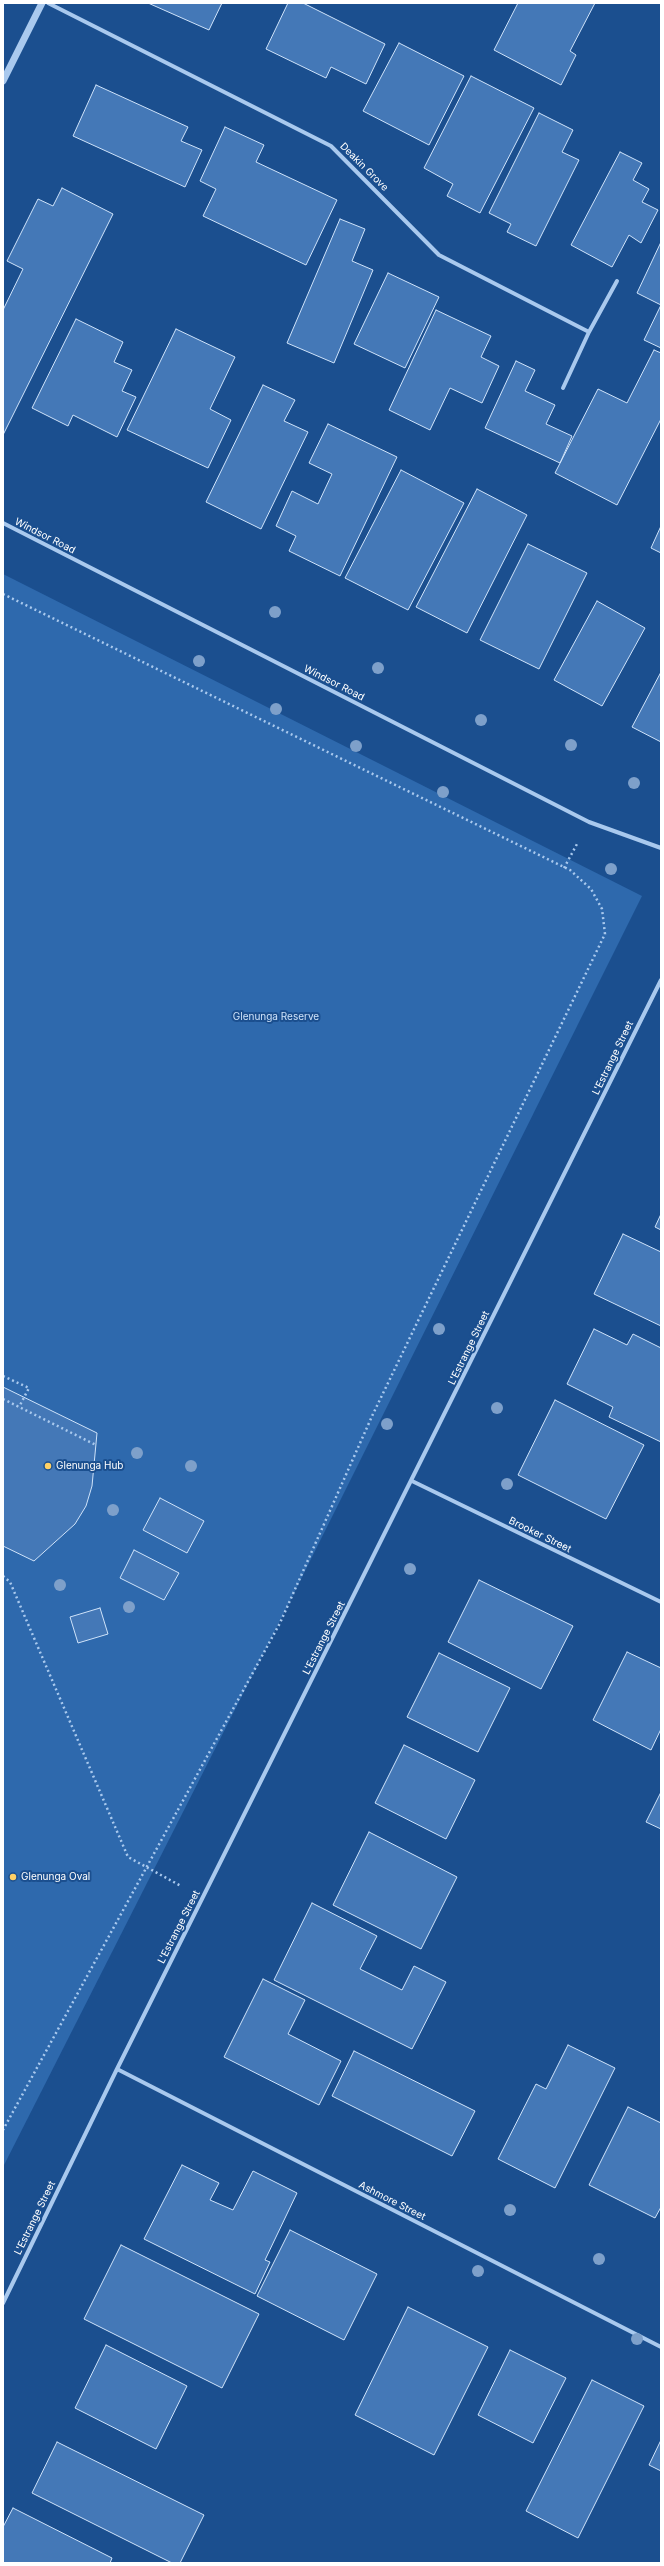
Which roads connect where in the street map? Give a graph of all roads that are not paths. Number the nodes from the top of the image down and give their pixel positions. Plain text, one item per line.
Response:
1 (42, 3) edge
2 (48, 3) edge
3 (3, 81) edge
4 (617, 281) dead end
5 (589, 332) junction
6 (563, 388) dead end
7 (3, 523) edge
8 (661, 848) edge
9 (661, 980) edge
10 (412, 1481) junction
11 (661, 1602) edge
12 (117, 2069) junction
13 (3, 2303) edge
14 (661, 2347) edge

1 - 3 street
2 - 5 street, Deakin Grove
4 - 5 street
5 - 6 street
7 - 8 street, Windsor Road
9 - 10 street, L'Estrange Street
10 - 11 street, Brooker Street
10 - 12 street, L'Estrange Street
12 - 13 street, L'Estrange Street
12 - 14 street, Ashmore Street

